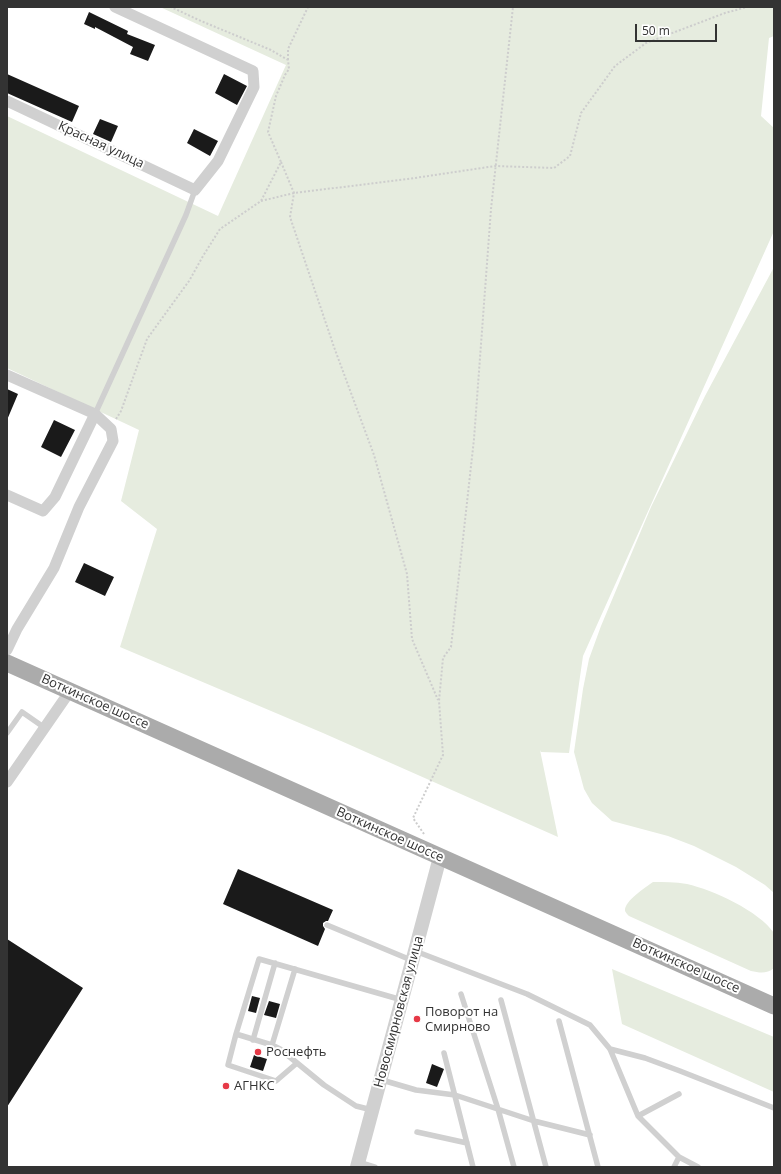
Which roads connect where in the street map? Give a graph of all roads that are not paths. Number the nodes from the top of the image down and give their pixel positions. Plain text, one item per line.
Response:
1 (115, 7) edge
2 (7, 101) edge
3 (195, 190) junction
4 (7, 375) edge
5 (95, 414) junction
6 (7, 495) edge
7 (7, 650) edge
8 (7, 663) edge
9 (70, 691) junction
10 (45, 728) junction
11 (7, 733) edge
12 (7, 782) edge
13 (440, 856) junction
14 (326, 925) dead end
15 (414, 956) junction
16 (275, 963) junction
17 (295, 969) junction
18 (461, 994) dead end
19 (402, 1000) junction
20 (501, 1000) dead end
21 (774, 1006) edge
22 (559, 1021) dead end
23 (236, 1034) junction
24 (253, 1040) junction
25 (272, 1045) junction
26 (610, 1050) junction
27 (444, 1053) dead end
28 (297, 1063) junction
29 (381, 1080) junction
30 (679, 1094) dead end
31 (455, 1096) junction
32 (774, 1108) edge
33 (498, 1109) junction
34 (373, 1110) junction
35 (638, 1116) junction
36 (534, 1121) junction
37 (417, 1132) dead end
38 (590, 1135) junction
39 (467, 1143) junction
40 (679, 1157) junction
41 (358, 1164) edge
42 (375, 1167) edge
43 (474, 1167) edge
44 (514, 1167) edge
45 (546, 1167) edge
46 (598, 1167) edge
47 (674, 1167) edge
48 (698, 1167) edge

1 - 3 street
2 - 3 street, Красная улица
3 - 5 lane
4 - 5 street
5 - 6 street
5 - 7 street
8 - 9 main road, Воткинское шоссе
9 - 10 street
9 - 13 main road, Воткинское шоссе
10 - 11 lane
10 - 12 street
13 - 15 street, Новосмирновская улица
13 - 21 main road, Воткинское шоссе
14 - 15 lane
15 - 19 street, Новосмирновская улица
15 - 26 lane
16 - 17 lane
16 - 23 lane
16 - 24 lane
17 - 19 lane
17 - 25 lane
18 - 33 lane
19 - 29 street, Новосмирновская улица
20 - 36 lane
22 - 38 lane
23 - 24 lane
23 - 28 lane
24 - 25 lane
25 - 28 lane
26 - 32 lane
26 - 35 lane
27 - 31 lane
28 - 34 lane
29 - 31 lane
29 - 34 street, Новосмирновская улица
30 - 35 lane
31 - 33 lane
31 - 39 lane
33 - 36 lane
33 - 44 lane
34 - 41 street, Новосмирновская улица
35 - 40 lane
36 - 38 lane
36 - 45 lane
37 - 39 lane
38 - 46 lane
39 - 43 lane
40 - 47 lane
40 - 48 lane
41 - 42 lane

